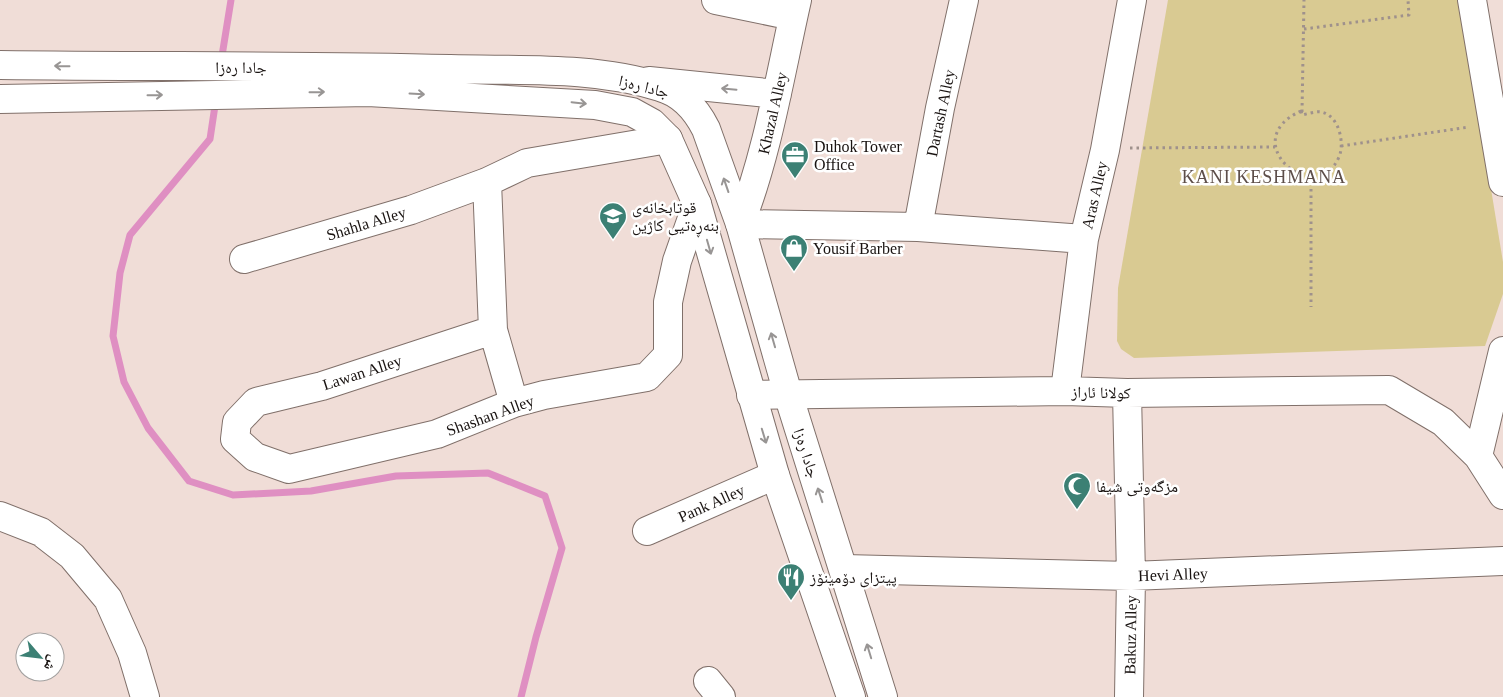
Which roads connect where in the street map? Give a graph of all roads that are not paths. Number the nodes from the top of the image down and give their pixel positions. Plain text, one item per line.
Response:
1 (716, 0) edge
2 (964, 0) edge
3 (1132, 0) edge
4 (1472, 0) edge
5 (795, 8) edge
6 (0, 65) edge
7 (370, 79) junction
8 (623, 79) junction
9 (777, 94) junction
10 (0, 99) edge
11 (668, 139) junction
12 (487, 182) junction
13 (1503, 182) edge
14 (697, 204) junction
15 (740, 224) junction
16 (918, 227) junction
17 (1084, 239) junction
18 (244, 260) dead end
19 (493, 330) junction
20 (1503, 350) edge
21 (1065, 391) junction
22 (1128, 393) junction
23 (788, 394) junction
24 (751, 395) junction
25 (514, 403) junction
26 (237, 422) joint
27 (1478, 456) junction
28 (775, 475) junction
29 (1503, 495) edge
30 (0, 516) edge
31 (647, 531) dead end
32 (1503, 560) edge
33 (844, 570) junction
34 (1132, 576) junction
35 (145, 697) edge
36 (851, 697) edge
37 (883, 697) edge
38 (1129, 697) edge

1 - 5 street
2 - 16 street, Dartash Alley
3 - 17 street, Aras Alley
4 - 13 street
5 - 9 street, Khazal Alley
7 -> 6 street, جادا ره‌زا
7 - 8 street, جادا ره‌زا
10 -> 7 street, جادا ره‌زا
7 -> 11 street, جادا ره‌زا
9 -> 8 street
15 -> 8 street, جادا ره‌زا
9 - 15 street, Khazal Alley
11 - 12 street, Shahla Alley
11 - 14 street, جادا ره‌زا
12 - 18 street, Shahla Alley
12 - 19 street
14 -> 24 street, جادا ره‌زا
14 - 25 street, Shashan Alley
15 - 16 street
23 -> 15 street, جادا ره‌زا
16 - 17 street
17 - 21 street, Aras Alley
19 - 25 street
19 - 26 street, Lawan Alley
20 - 27 street
21 - 22 street, کولانا ئاراز
21 - 23 street, کولانا ئاراز
22 - 27 street, کولانا ئاراز
22 - 34 street, Bakuz Alley
23 - 24 street, کولانا ئاراز
33 -> 23 street, جادا ره‌زا
24 -> 28 street, جادا ره‌زا
25 - 26 street, Shashan Alley
27 - 29 street, کولانا ئاراز
28 - 31 street, Pank Alley
28 - 36 street, جادا ره‌زا
30 - 35 street
32 - 34 street, Hevi Alley
33 - 34 street, Hevi Alley
37 -> 33 street, جادا ره‌زا
34 - 38 street, Bakuz Alley

